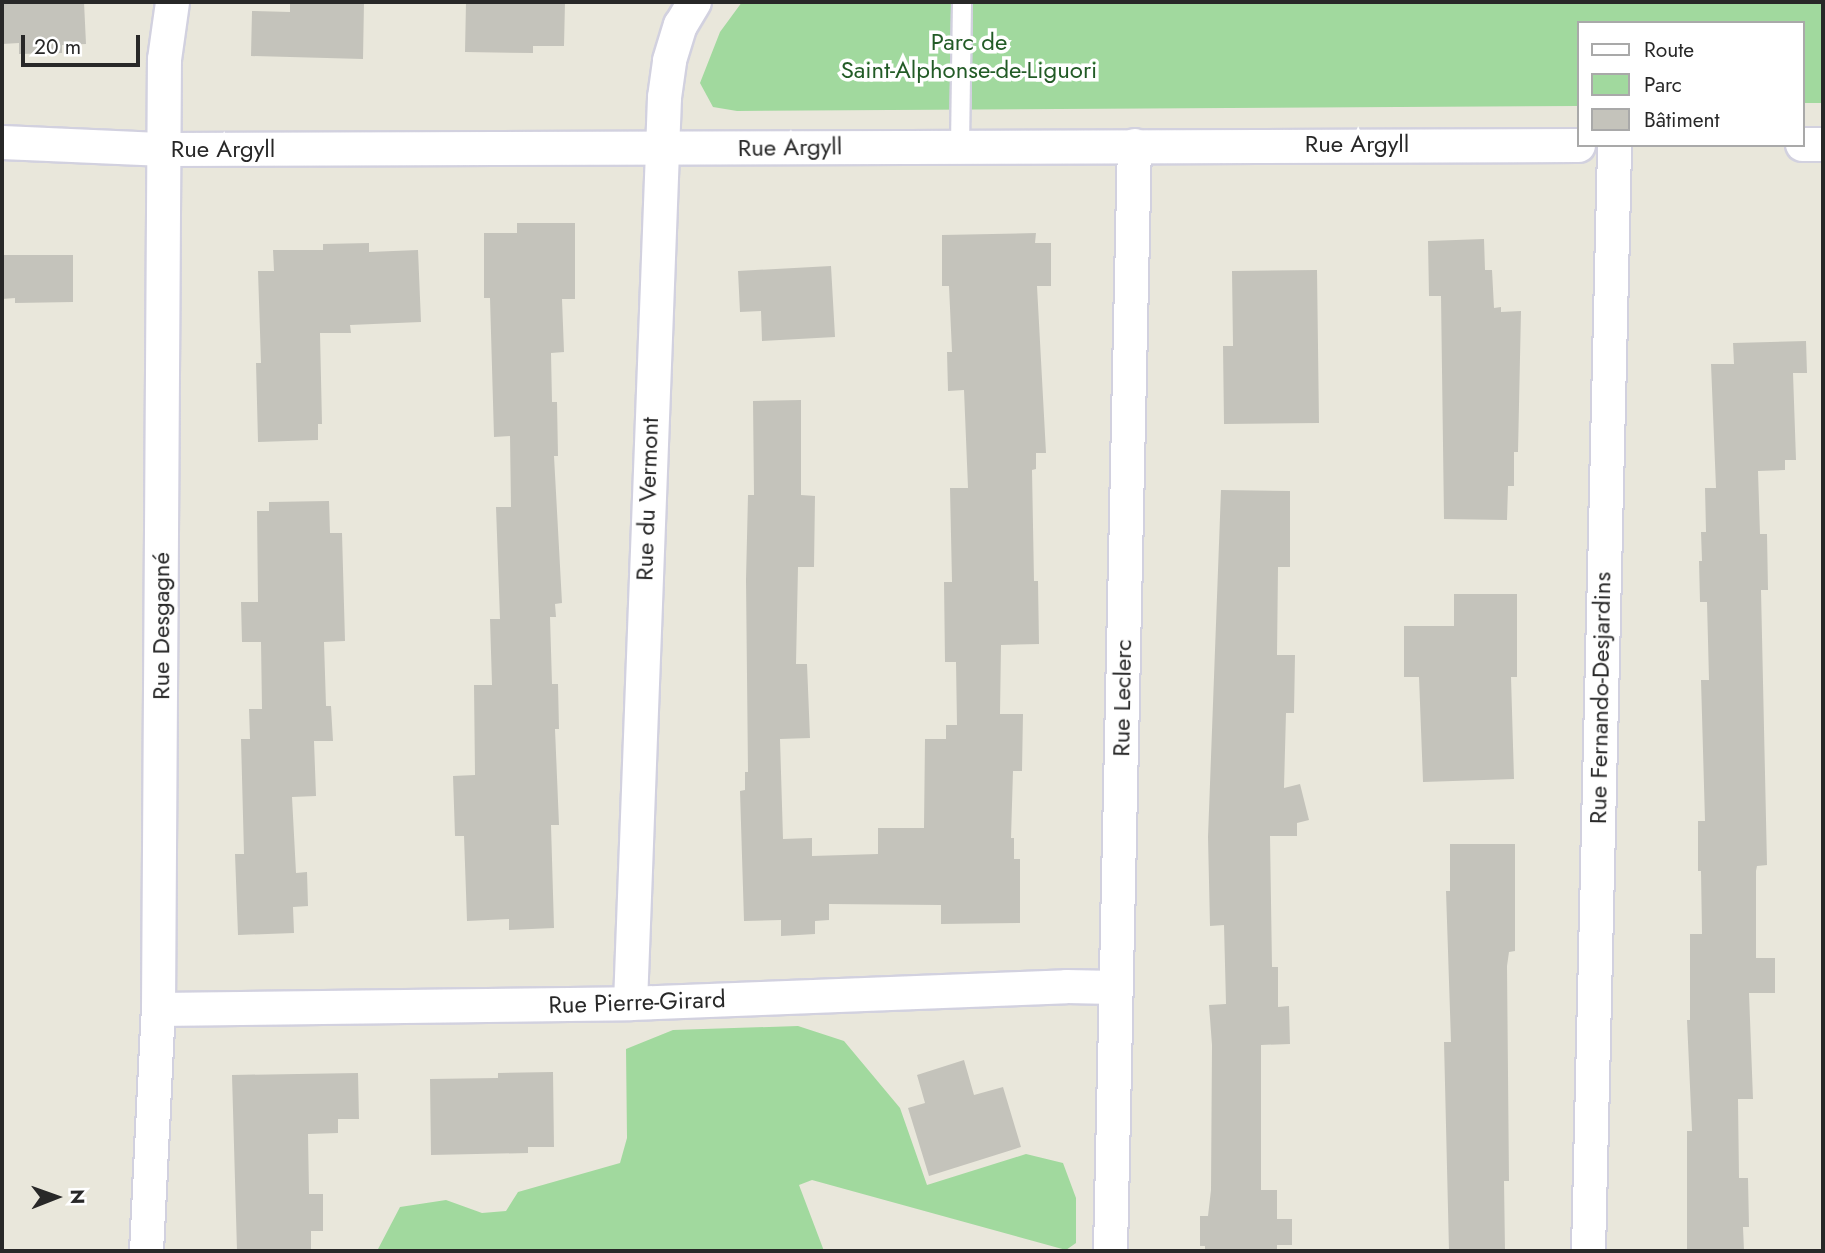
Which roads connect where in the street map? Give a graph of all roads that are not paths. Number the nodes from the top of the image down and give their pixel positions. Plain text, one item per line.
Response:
1 (172, 2) edge
2 (694, 2) edge
3 (962, 2) edge
4 (2, 142) edge
5 (1804, 144) edge
6 (1823, 144) edge
7 (1134, 145) junction
8 (1576, 145) edge
9 (960, 146) junction
10 (1614, 147) edge
11 (165, 149) junction
12 (661, 149) junction
13 (1115, 987) junction
14 (630, 1003) junction
15 (158, 1009) junction
16 (146, 1251) edge
17 (1110, 1251) edge
18 (1588, 1251) edge

1 - 11 street, Rue Desgagné
2 - 12 street, Rue du Vermont
3 - 9 lane
4 - 11 street, Rue Argyll
5 - 6 street
7 - 8 street, Rue Argyll
7 - 9 street, Rue Argyll
7 - 13 street, Rue Leclerc
9 - 12 street, Rue Argyll
10 - 18 street, Rue Fernando-Desjardins
11 - 12 street, Rue Argyll
11 - 15 street, Rue Desgagné
12 - 14 street, Rue du Vermont
13 - 14 street, Rue Pierre-Girard
13 - 17 street, Rue Leclerc
14 - 15 street, Rue Pierre-Girard
15 - 16 street, Rue Desgagné

